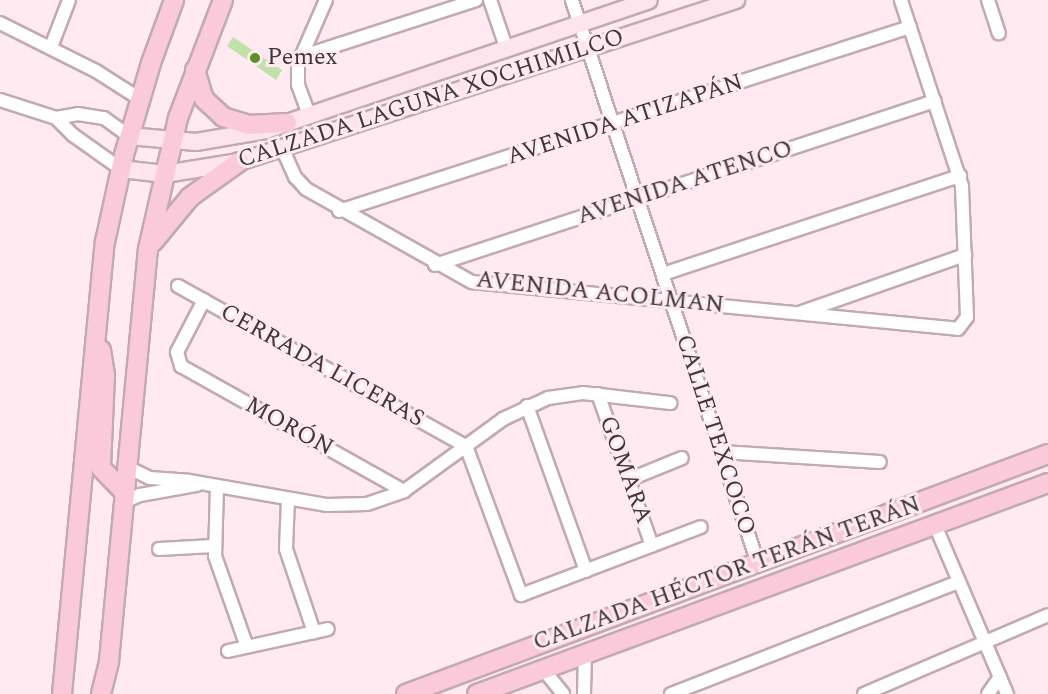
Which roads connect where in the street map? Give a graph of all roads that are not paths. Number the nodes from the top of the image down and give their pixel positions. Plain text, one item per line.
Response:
1 (69, 0) edge
2 (174, 0) edge
3 (223, 0) edge
4 (326, 0) edge
5 (476, 0) edge
6 (490, 0) edge
7 (572, 0) edge
8 (649, 0) edge
9 (736, 0) edge
10 (901, 0) edge
11 (988, 0) edge
12 (0, 23) edge
13 (580, 23) junction
14 (910, 27) junction
15 (999, 33) dead end
16 (51, 47) junction
17 (506, 47) junction
18 (589, 49) junction
19 (300, 57) junction
20 (195, 70) junction
21 (140, 99) junction
22 (0, 100) edge
23 (935, 101) junction
24 (309, 115) junction
25 (56, 117) junction
26 (287, 123) junction
27 (613, 124) junction
28 (129, 136) junction
29 (172, 142) junction
30 (283, 150) junction
31 (239, 162) junction
32 (121, 169) junction
33 (165, 174) junction
34 (960, 176) junction
35 (638, 199) junction
36 (339, 211) junction
37 (148, 249) junction
38 (965, 255) junction
39 (435, 265) junction
40 (663, 274) junction
41 (178, 286) dead end
42 (204, 300) junction
43 (672, 300) junction
44 (797, 313) junction
45 (96, 322) junction
46 (598, 394) junction
47 (670, 403) dead end
48 (527, 406) junction
49 (466, 446) junction
50 (722, 452) junction
51 (1048, 454) edge
52 (682, 458) dead end
53 (880, 462) dead end
54 (127, 467) junction
55 (628, 480) junction
56 (1048, 483) edge
57 (201, 484) junction
58 (217, 486) junction
59 (404, 491) junction
60 (125, 498) junction
61 (288, 499) junction
62 (935, 525) junction
63 (701, 527) dead end
64 (824, 537) junction
65 (213, 546) junction
66 (652, 546) junction
67 (159, 549) dead end
68 (757, 561) junction
69 (586, 571) junction
70 (958, 582) junction
71 (726, 602) junction
72 (634, 608) junction
73 (1048, 615) edge
74 (328, 628) dead end
75 (314, 632) junction
76 (984, 642) junction
77 (247, 647) junction
78 (228, 651) dead end
79 (585, 654) junction
80 (109, 661) junction
81 (543, 669) junction
82 (1000, 677) junction
83 (518, 679) junction
84 (62, 694) edge
85 (101, 694) edge
86 (114, 694) edge
87 (406, 694) edge
88 (477, 694) edge
89 (563, 694) edge
90 (584, 694) edge
91 (671, 694) edge
92 (864, 694) edge
93 (988, 694) edge
94 (1007, 694) edge

1 - 16 street
2 - 21 main road
3 - 20 main road
4 - 19 street
5 - 19 street
6 - 17 street
7 - 13 street, CALLE TEXCOCO
8 - 13 main road, CALZADA LAGUNA XOCHIMILCO
9 - 18 main road, CALZADA LAGUNA XOCHIMILCO
10 - 14 street
11 - 15 street
12 - 16 street
13 - 17 main road, CALZADA LAGUNA XOCHIMILCO
13 - 18 street, CALLE TEXCOCO
14 - 23 street
14 - 27 street, AVENIDA ATIZAPÁN
16 - 21 street
17 - 24 main road, CALZADA LAGUNA XOCHIMILCO
18 - 27 street, CALLE TEXCOCO
18 - 30 main road, CALZADA LAGUNA XOCHIMILCO
19 - 24 street
20 - 26 main road
20 - 29 main road
21 - 28 main road
22 - 25 street
23 - 34 street
23 - 35 street, AVENIDA ATENCO
24 - 26 main road, CALZADA LAGUNA XOCHIMILCO
25 - 28 street
25 - 32 street
26 - 29 main road, CALZADA LAGUNA XOCHIMILCO
27 - 35 street, CALLE TEXCOCO
27 - 36 street, AVENIDA ATIZAPÁN
28 - 29 main road, CALZADA LAGUNA XOCHIMILCO
28 - 32 main road
29 - 33 main road
30 - 31 main road, CALZADA LAGUNA XOCHIMILCO
30 - 36 street, AVENIDA ACOLMAN
31 - 33 main road, CALZADA LAGUNA XOCHIMILCO
31 - 37 main road
32 - 33 main road, CALZADA LAGUNA XOCHIMILCO
32 - 45 main road
33 - 37 main road
34 - 38 street
34 - 40 street
35 - 39 street, AVENIDA ATENCO
35 - 40 street, CALLE TEXCOCO
36 - 39 street, AVENIDA ACOLMAN
37 - 54 main road
38 - 44 street
38 - 44 street, AVENIDA ACOLMAN
39 - 43 street, AVENIDA ACOLMAN
40 - 43 street, CALLE TEXCOCO
41 - 42 street, CERRADA LICERAS
42 - 49 street, CERRADA LICERAS
42 - 59 street, MORÓN
43 - 44 street, AVENIDA ACOLMAN
43 - 50 street, CALLE TEXCOCO
45 - 60 main road
45 - 84 main road
46 - 47 street
46 - 48 street
46 - 55 street, GOMARA
48 - 49 street
48 - 69 street
49 - 59 street
49 - 69 street
50 - 53 street
50 - 68 street, CALLE TEXCOCO
51 - 64 main road, CALZADA HÉCTOR TERÁN TERÁN
52 - 55 street
54 - 57 street
54 - 60 main road
55 - 66 street, GOMARA
56 - 62 main road, CALZADA HÉCTOR TERÁN TERÁN
57 - 58 street
57 - 60 street
58 - 61 street
58 - 65 street
59 - 61 street
60 - 80 main road
61 - 75 street
62 - 70 street
62 - 71 main road, CALZADA HÉCTOR TERÁN TERÁN
63 - 66 street
64 - 68 main road, CALZADA HÉCTOR TERÁN TERÁN
64 - 71 main road
65 - 67 street
65 - 77 street
66 - 69 street
68 - 72 main road, CALZADA HÉCTOR TERÁN TERÁN
70 - 76 street
70 - 91 street
71 - 79 main road, CALZADA HÉCTOR TERÁN TERÁN
72 - 83 main road
72 - 87 main road, CALZADA HÉCTOR TERÁN TERÁN
73 - 76 street
74 - 75 street
75 - 77 street
76 - 82 street
76 - 92 street
77 - 78 street
79 - 81 main road, CALZADA HÉCTOR TERÁN TERÁN
79 - 90 street
80 - 85 main road
80 - 86 main road
81 - 83 main road, CALZADA HÉCTOR TERÁN TERÁN
81 - 89 street
82 - 93 street
82 - 94 street
83 - 88 main road, CALZADA HÉCTOR TERÁN TERÁN

